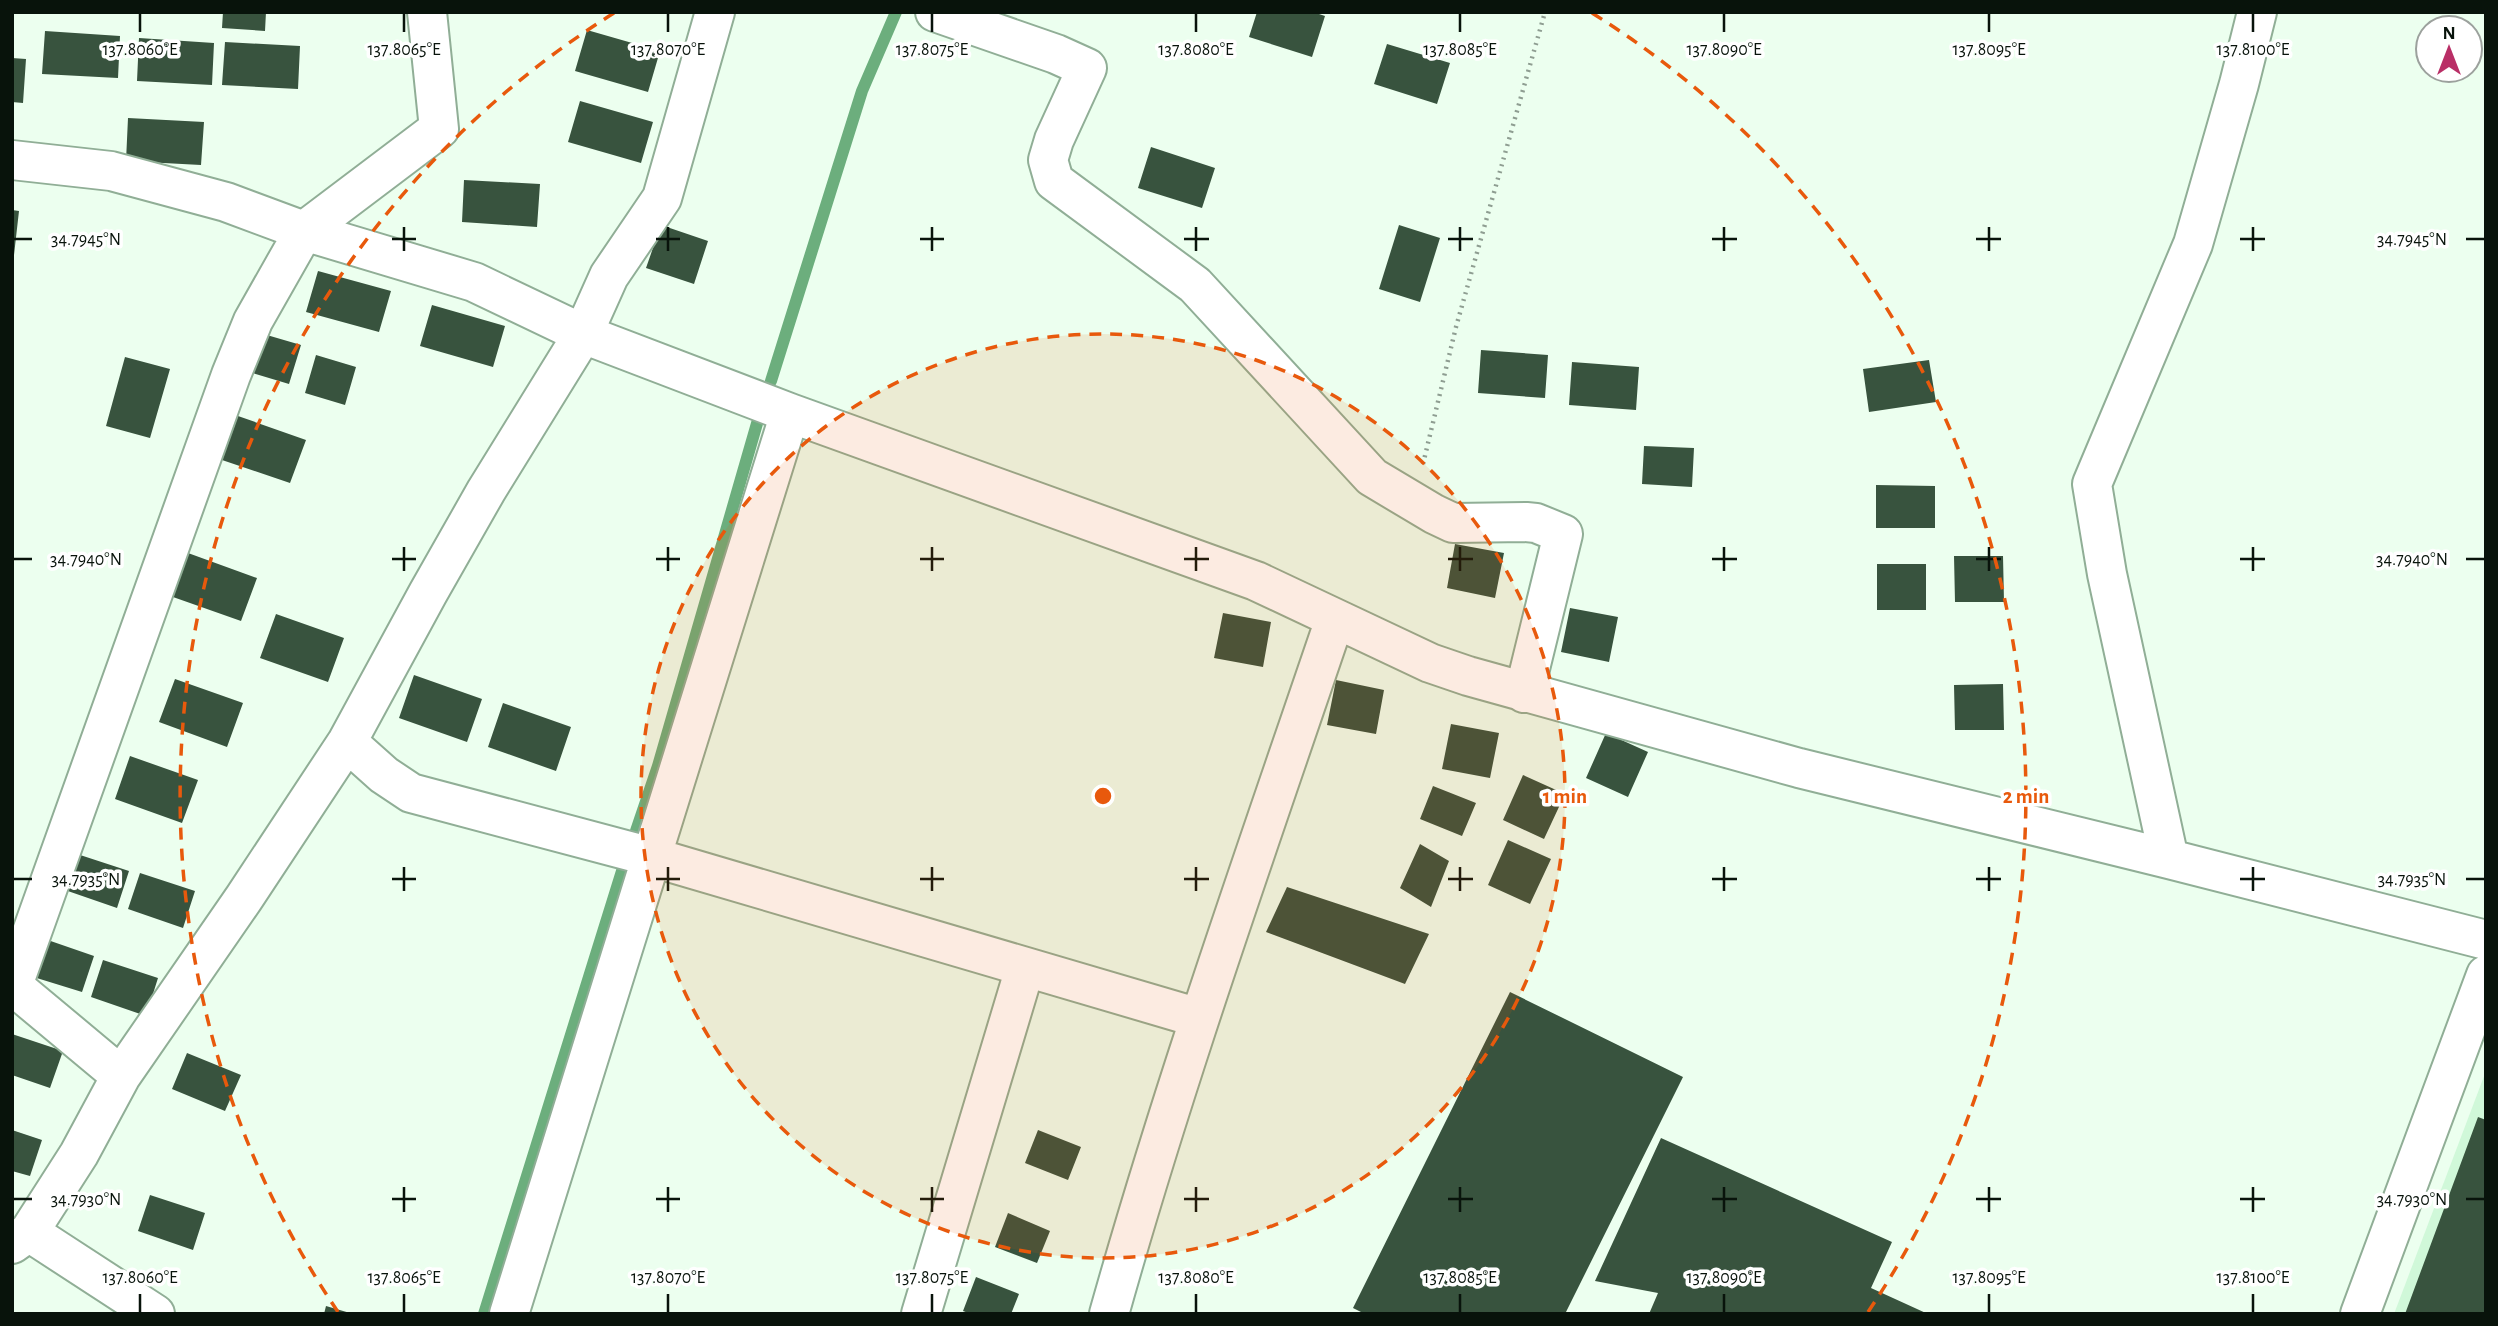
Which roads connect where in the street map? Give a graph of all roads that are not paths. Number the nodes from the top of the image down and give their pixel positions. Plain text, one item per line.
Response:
1 (427, 12) edge
2 (715, 12) edge
3 (935, 12) edge
4 (2256, 12) edge
5 (12, 160) edge
6 (304, 230) junction
7 (583, 334) junction
8 (790, 413) junction
9 (1335, 619) junction
10 (1524, 693) junction
11 (347, 742) junction
12 (652, 857) junction
13 (2169, 859) junction
14 (2486, 940) edge
15 (1025, 968) junction
16 (2486, 975) edge
17 (13, 986) edge
18 (1199, 1018) junction
19 (121, 1076) junction
20 (21, 1238) edge
21 (155, 1314) edge
22 (509, 1314) edge
23 (921, 1314) edge
24 (1109, 1314) edge
25 (2360, 1314) edge

1 - 6 street
2 - 7 street
3 - 10 street
4 - 13 street
5 - 6 street
6 - 7 street
6 - 17 street
7 - 8 street
7 - 11 street
8 - 9 street
8 - 12 street
9 - 10 street
9 - 18 street
10 - 13 street
11 - 12 street
11 - 19 street
12 - 15 street
12 - 22 street
13 - 14 street
15 - 18 street
15 - 23 street
16 - 25 street
17 - 19 street
18 - 24 street
19 - 20 street
20 - 21 street

